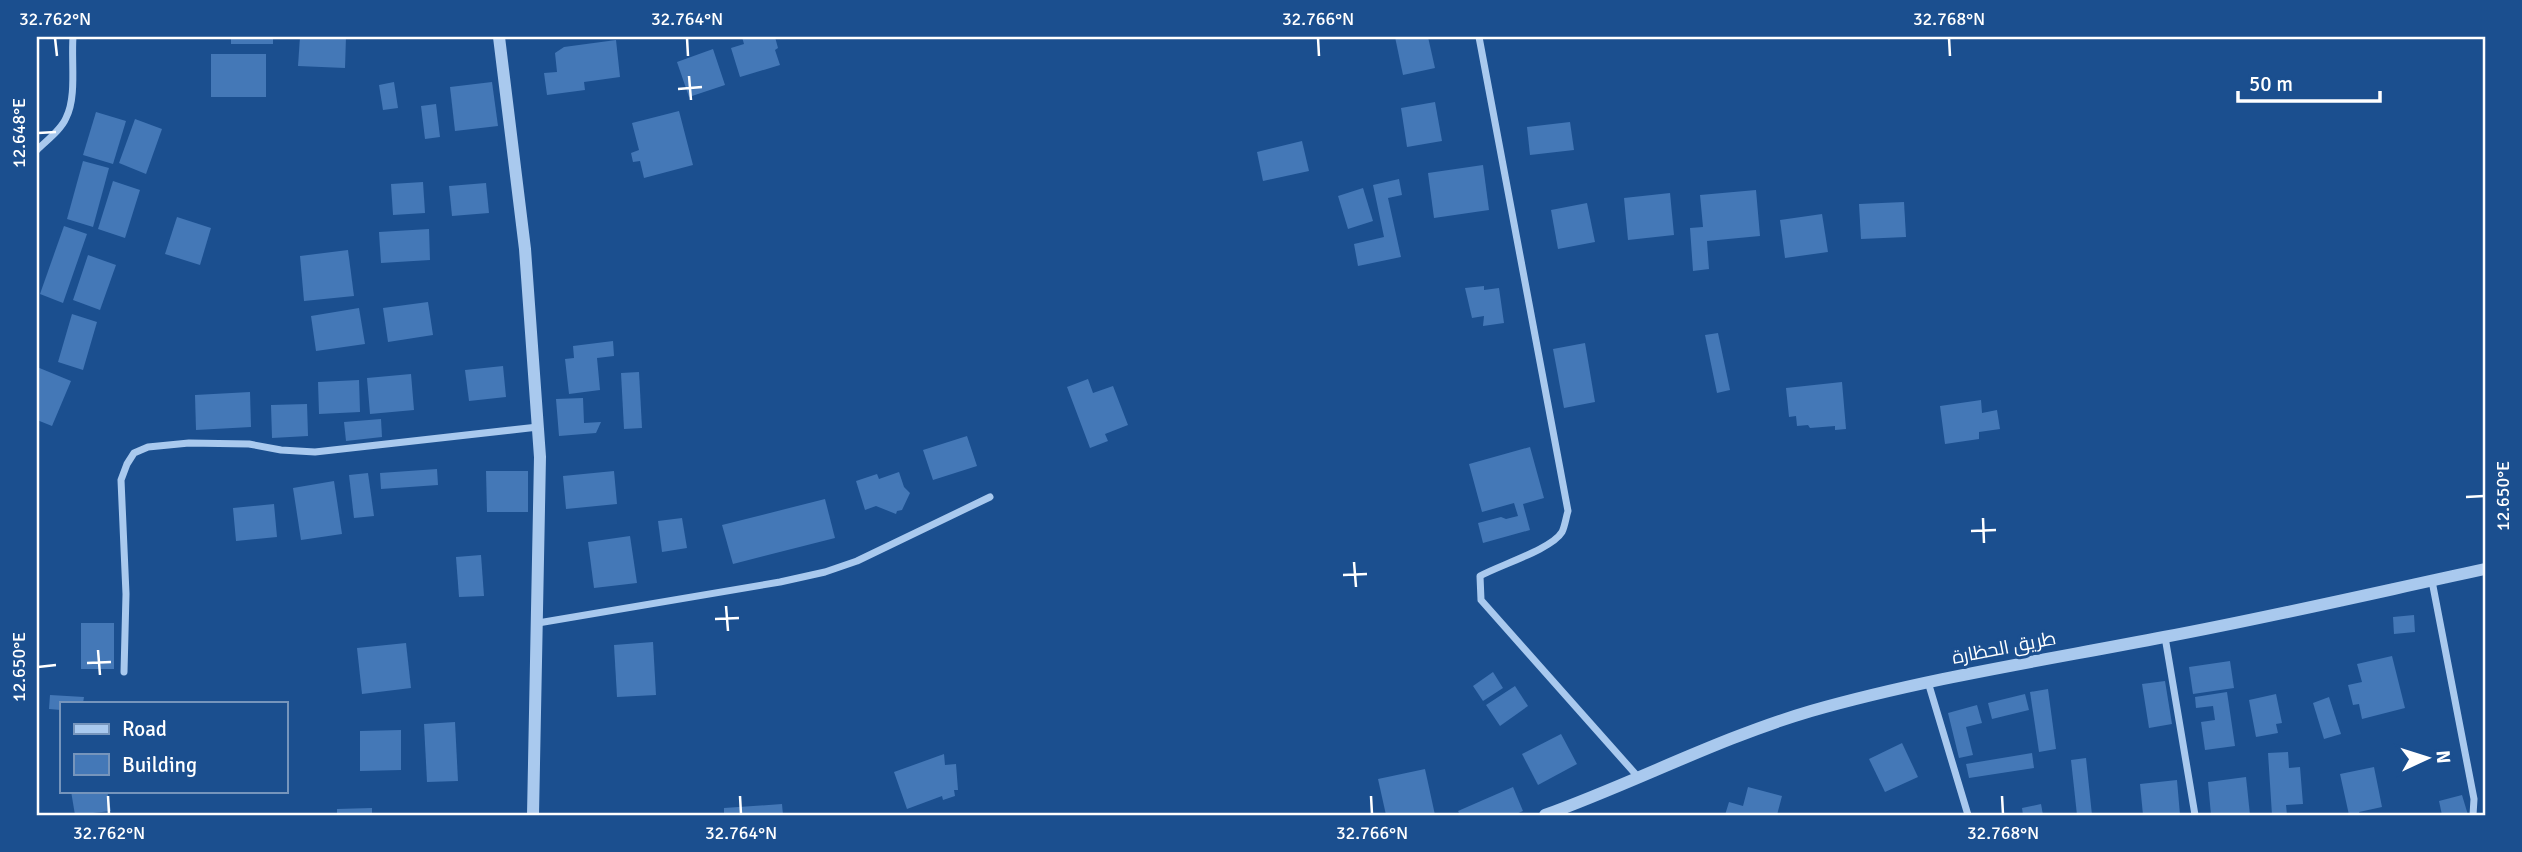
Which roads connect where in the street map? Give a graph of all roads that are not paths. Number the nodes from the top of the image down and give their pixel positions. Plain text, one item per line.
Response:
1 (73, 37) edge
2 (499, 37) edge
3 (1479, 37) edge
4 (37, 150) edge
5 (538, 427) junction
6 (990, 497) dead end
7 (2485, 569) edge
8 (2432, 581) junction
9 (538, 623) junction
10 (2165, 637) junction
11 (124, 672) dead end
12 (1928, 682) junction
13 (1640, 779) junction
14 (533, 815) edge
15 (1545, 815) edge
16 (1968, 815) edge
17 (2195, 815) edge
18 (2473, 815) edge

1 - 4 street
2 - 5 street
3 - 13 street
5 - 9 street
5 - 11 street
6 - 9 street
7 - 8 street, طريق الحظارة
8 - 10 street, طريق الحظارة
8 - 18 street
9 - 14 street
10 - 12 street, طريق الحظارة
10 - 17 street
12 - 13 street, طريق الحظارة
12 - 16 street
13 - 15 street, طريق الحظارة

